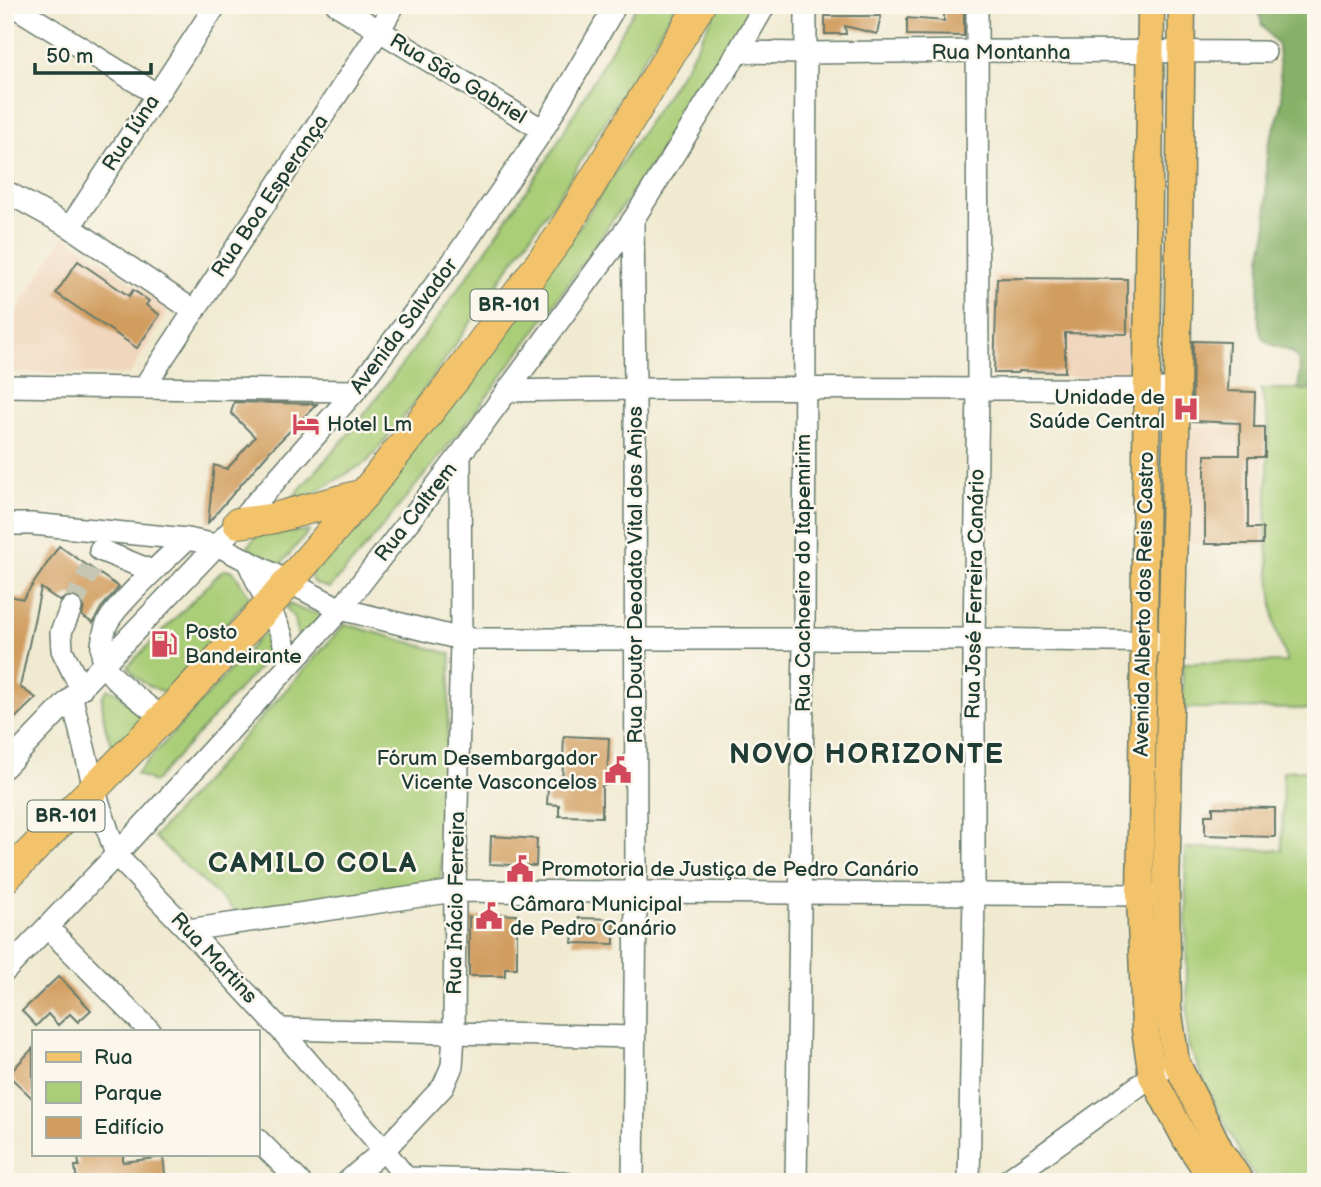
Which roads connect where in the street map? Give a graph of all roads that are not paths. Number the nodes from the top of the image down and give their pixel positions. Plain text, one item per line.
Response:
1 (12, 5) edge
2 (216, 5) edge
3 (337, 5) edge
4 (394, 5) edge
5 (616, 5) edge
6 (700, 5) edge
7 (765, 5) edge
8 (806, 5) edge
9 (977, 5) edge
10 (1151, 5) edge
11 (1182, 5) edge
12 (379, 31) junction
13 (977, 51) junction
14 (738, 52) junction
15 (1150, 52) junction
16 (1265, 52) dead end
17 (806, 53) junction
18 (1181, 53) junction
19 (156, 94) junction
20 (543, 130) junction
21 (5, 191) edge
22 (633, 220) junction
23 (70, 227) junction
24 (194, 311) junction
25 (5, 386) edge
26 (144, 387) junction
27 (804, 387) junction
28 (635, 388) junction
29 (978, 389) junction
30 (1147, 389) junction
31 (1177, 389) junction
32 (355, 391) junction
33 (507, 391) junction
34 (460, 455) junction
35 (365, 494) junction
36 (238, 523) junction
37 (5, 524) edge
38 (187, 539) junction
39 (217, 545) junction
40 (100, 550) junction
41 (247, 560) junction
42 (152, 571) junction
43 (288, 583) junction
44 (268, 606) junction
45 (71, 608) tunnel mouth
46 (341, 608) junction
47 (461, 639) junction
48 (974, 639) junction
49 (634, 640) junction
50 (804, 640) junction
51 (1144, 642) junction
52 (1172, 642) junction
53 (62, 650) junction
54 (103, 654) junction
55 (290, 665) junction
56 (76, 693) junction
57 (163, 718) junction
58 (5, 767) edge
59 (94, 788) junction
60 (116, 855) junction
61 (5, 878) edge
62 (455, 891) junction
63 (636, 892) junction
64 (800, 893) junction
65 (974, 894) junction
66 (1166, 895) junction
67 (1140, 896) junction
68 (48, 928) junction
69 (188, 930) junction
70 (5, 971) edge
71 (280, 1029) junction
72 (149, 1030) edge
73 (454, 1034) junction
74 (634, 1037) junction
75 (1176, 1062) junction
76 (1152, 1076) junction
77 (259, 1141) edge
78 (384, 1150) junction
79 (407, 1180) edge
80 (300, 1182) edge
81 (347, 1182) edge
82 (564, 1182) edge
83 (633, 1182) edge
84 (796, 1182) edge
85 (969, 1182) edge
86 (1005, 1182) edge
87 (1214, 1182) edge
88 (1241, 1182) edge

1 - 19 street
2 - 19 street, Rua Iúna
3 - 12 street, Rua São Gabriel
4 - 12 street, Rua Boa Esperança
5 - 20 street, Avenida Salvador
6 - 35 highway, BR-101
7 - 14 street, Rua Caltrem
8 - 17 street, Rua Cachoeiro do Itapemirim
9 - 13 street, Rua José Ferreira Canário
10 - 15 main road, Avenida Alberto dos Reis Castro
11 - 18 main road, Avenida Alberto dos Reis Castro
12 - 20 street, Rua São Gabriel
12 - 24 street, Rua Boa Esperança
13 - 15 street, Rua Montanha
13 - 17 street, Rua Montanha
13 - 29 street, Rua José Ferreira Canário
14 - 17 street, Rua Montanha
14 - 22 street, Rua Caltrem
15 - 18 street, Rua Montanha
15 - 30 main road, Avenida Alberto dos Reis Castro
16 - 18 street, Rua Montanha
17 - 27 street, Rua Cachoeiro do Itapemirim
18 - 31 main road, Avenida Alberto dos Reis Castro
19 - 23 street, Rua Iúna
20 - 32 street, Avenida Salvador
21 - 23 street
22 - 28 street, Rua Doutor Deodato Vital dos Anjos
22 - 33 street, Rua Caltrem
23 - 24 street
24 - 26 street, Rua Boa Esperança
25 - 26 street
26 - 32 street
27 - 28 street
27 - 29 street
27 - 50 street, Rua Cachoeiro do Itapemirim
28 - 33 street
28 - 49 street, Rua Doutor Deodato Vital dos Anjos
29 - 30 street
29 - 48 street, Rua José Ferreira Canário
30 - 31 street
30 - 51 main road, Avenida Alberto dos Reis Castro
31 - 52 main road, Avenida Alberto dos Reis Castro
32 - 36 street, Avenida Salvador
33 - 34 street, Rua Caltrem
34 - 46 street, Rua Caltrem
34 - 47 street, Rua Inácio Ferreira
35 - 36 highway
35 - 43 highway, BR-101
36 - 39 street, Avenida Salvador
37 - 40 street
38 - 39 street
38 - 40 street
38 - 42 street
39 - 41 street
39 - 54 street, Avenida Salvador
40 - 42 street
41 - 43 street
41 - 44 street
42 - 54 street
43 - 44 highway, BR-101
43 - 46 street
44 - 55 street
44 - 57 highway, BR-101
45 - 53 street
46 - 47 street
46 - 55 street, Rua Caltrem
47 - 49 street
47 - 62 street, Rua Inácio Ferreira
48 - 50 street
48 - 51 street
48 - 65 street, Rua José Ferreira Canário
49 - 50 street
49 - 63 street, Rua Doutor Deodato Vital dos Anjos
50 - 64 street, Rua Cachoeiro do Itapemirim
51 - 52 street
51 - 67 main road, Avenida Alberto dos Reis Castro
52 - 66 main road, Avenida Alberto dos Reis Castro
53 - 54 street
53 - 56 street, Rua Martins
54 - 56 street, Avenida Salvador
54 - 57 street
55 - 60 street, Rua Caltrem
56 - 58 street, Avenida Salvador
56 - 59 street, Rua Martins
57 - 59 highway, BR-101
59 - 60 street, Rua Martins
59 - 61 highway, BR-101
60 - 68 street, Rua Caltrem
60 - 69 street, Rua Martins
62 - 63 street
62 - 69 street
62 - 73 street, Rua Inácio Ferreira
63 - 64 street
63 - 74 street, Rua Doutor Deodato Vital dos Anjos
64 - 65 street
64 - 84 street, Rua Cachoeiro do Itapemirim
65 - 67 street
65 - 85 street, Rua José Ferreira Canário
66 - 67 street
66 - 75 main road, Avenida Alberto dos Reis Castro
67 - 76 main road, Avenida Alberto dos Reis Castro
68 - 70 street, Rua Caltrem
68 - 72 street
69 - 71 street, Rua Martins
71 - 73 street
71 - 78 street, Rua Martins
73 - 74 street
73 - 78 street, Rua Inácio Ferreira
74 - 83 street, Rua Doutor Deodato Vital dos Anjos
75 - 76 street
75 - 88 main road, Avenida Alberto dos Reis Castro
76 - 86 street
76 - 87 main road, Avenida Alberto dos Reis Castro
77 - 80 street
78 - 79 street, Rua Martins
78 - 81 street, Rua Inácio Ferreira
79 - 82 street

